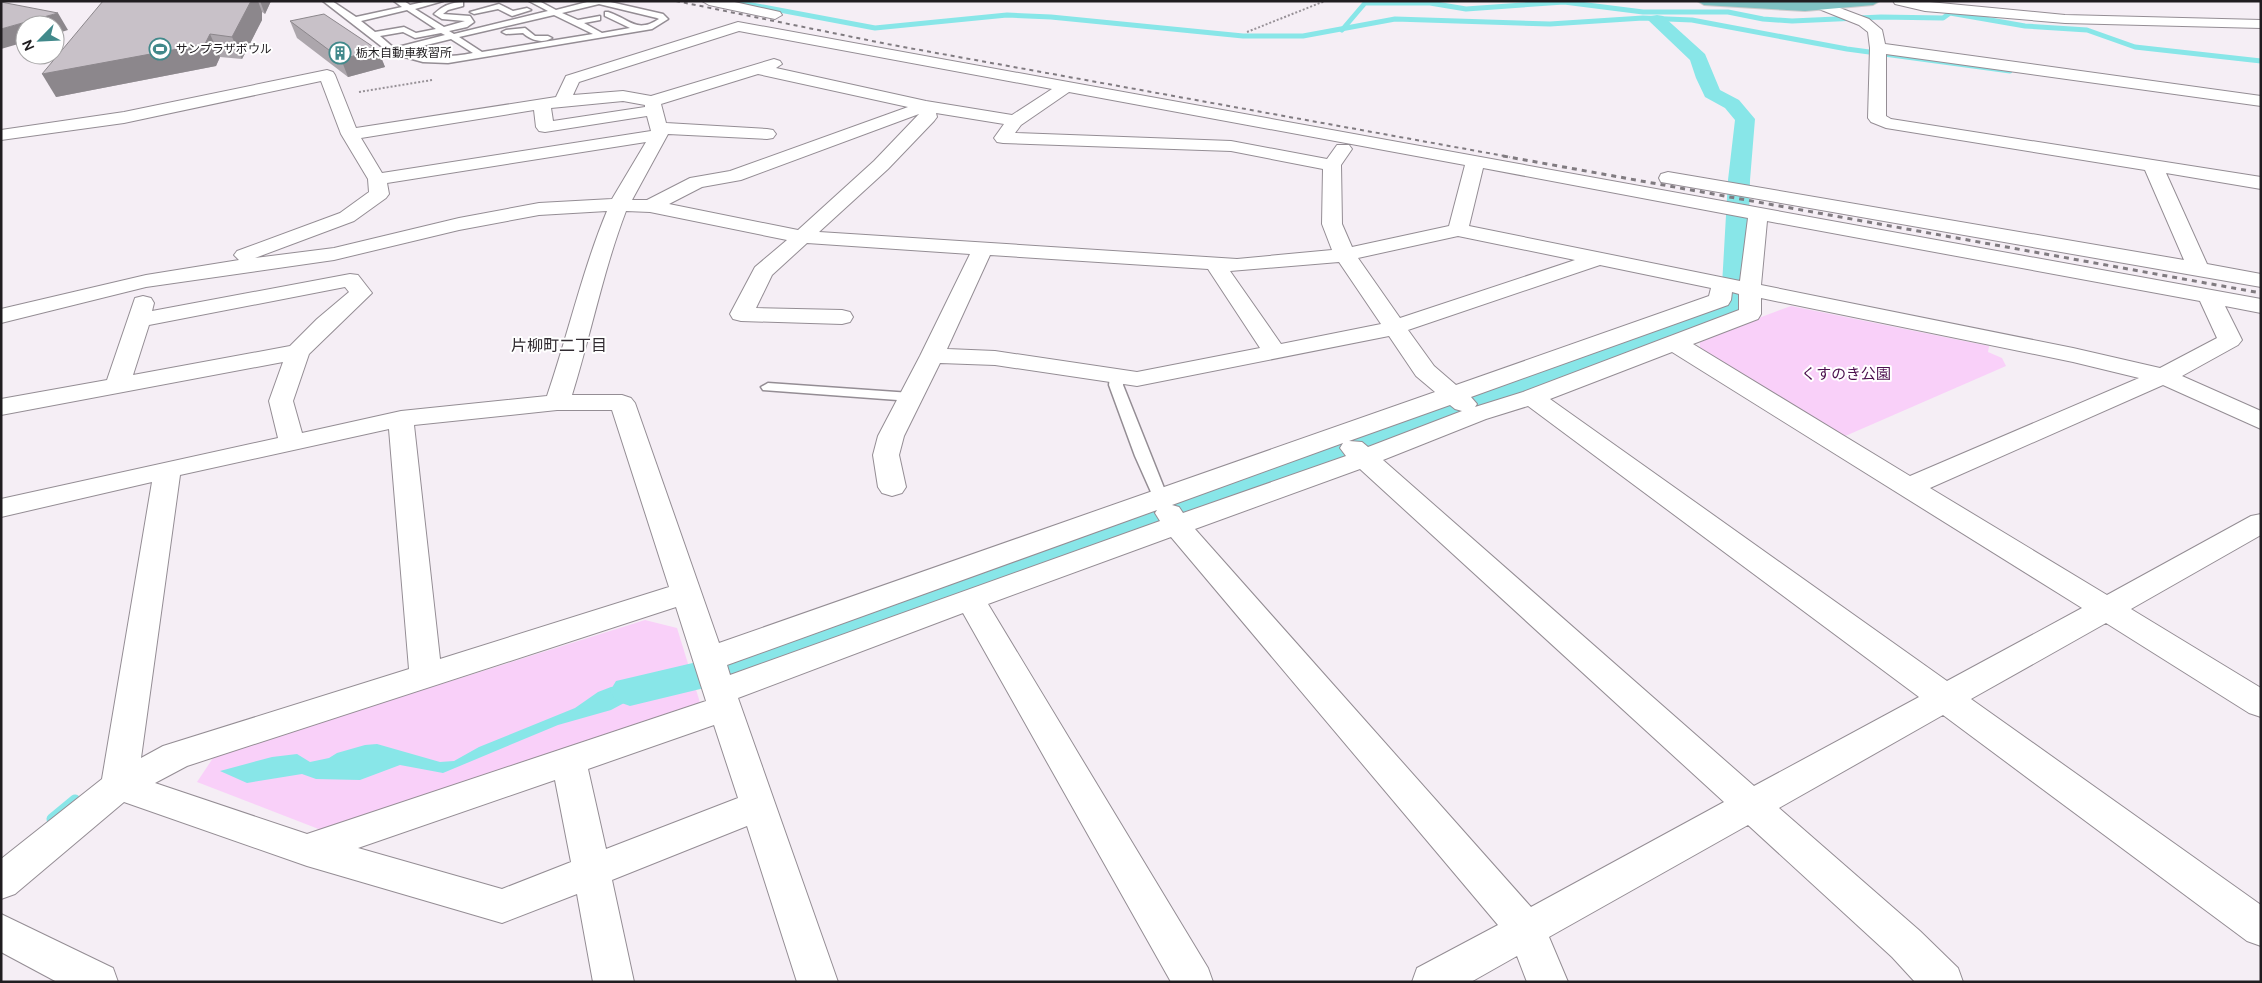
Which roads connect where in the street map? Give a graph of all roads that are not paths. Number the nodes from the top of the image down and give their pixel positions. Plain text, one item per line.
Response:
1 (327, 1) edge
2 (398, 1) edge
3 (439, 1) edge
4 (533, 1) edge
5 (709, 1) edge
6 (1704, 1) edge
7 (1873, 1) edge
8 (1900, 1) edge
9 (596, 2) edge
10 (457, 3) edge
11 (1824, 6) junction
12 (544, 7) junction
13 (410, 8) junction
14 (474, 12) junction
15 (608, 14) dead end
16 (596, 18) dead end
17 (789, 18) dead end
18 (426, 19) junction
19 (525, 19) junction
20 (417, 21) dead end
21 (358, 22) junction
22 (408, 23) dead end
23 (576, 23) junction
24 (2261, 24) edge
25 (496, 28) junction
26 (543, 29) dead end
27 (589, 29) junction
28 (638, 29) junction
29 (444, 31) junction
30 (866, 34) dead end
31 (374, 35) junction
32 (601, 35) junction
33 (557, 36) junction
34 (459, 41) junction
35 (565, 41) junction
36 (519, 42) junction
37 (832, 45) junction
38 (529, 47) junction
39 (1878, 48) junction
40 (392, 50) junction
41 (804, 54) dead end
42 (481, 55) junction
43 (786, 60) dead end
44 (758, 69) junction
45 (1066, 86) junction
46 (1196, 93) dead end
47 (562, 101) junction
48 (2261, 101) edge
49 (542, 104) junction
50 (926, 106) junction
51 (656, 118) junction
52 (1015, 121) junction
53 (350, 134) junction
54 (767, 134) dead end
55 (1, 135) edge
56 (1350, 139) junction
57 (1475, 162) junction
58 (1332, 165) junction
59 (2153, 166) junction
60 (1654, 176) dead end
61 (377, 179) junction
62 (2261, 183) edge
63 (619, 205) junction
64 (650, 206) junction
65 (1758, 214) junction
66 (1458, 230) junction
67 (802, 237) junction
68 (982, 248) junction
69 (1344, 255) junction
70 (1594, 258) junction
71 (1214, 263) junction
72 (2198, 270) junction
73 (198, 272) junction
74 (146, 281) junction
75 (2261, 281) edge
76 (1722, 285) junction
77 (1750, 289) junction
78 (2209, 297) junction
79 (2261, 306) edge
80 (1, 316) edge
81 (842, 317) dead end
82 (140, 320) junction
83 (1395, 327) junction
84 (1673, 342) junction
85 (298, 352) junction
86 (1275, 353) junction
87 (932, 356) junction
88 (1117, 376) junction
89 (2162, 376) junction
90 (118, 385) junction
91 (768, 387) dead end
92 (1453, 395) junction
93 (911, 397) junction
94 (1532, 397) junction
95 (557, 402) junction
96 (1, 406) edge
97 (1477, 414) junction
98 (401, 419) junction
99 (2261, 421) edge
100 (1339, 435) junction
101 (292, 443) junction
102 (1365, 458) junction
103 (167, 470) junction
104 (892, 487) dead end
105 (1908, 487) junction
106 (1, 508) edge
107 (1169, 512) junction
108 (2256, 531) edge
109 (686, 593) junction
110 (970, 599) junction
111 (2108, 608) junction
112 (709, 659) junction
113 (426, 676) junction
114 (1945, 697) junction
115 (722, 700) junction
116 (2261, 704) edge
117 (569, 761) junction
118 (119, 786) junction
119 (1751, 804) junction
120 (758, 806) junction
121 (307, 850) junction
122 (591, 871) junction
123 (1, 882) edge
124 (2261, 928) edge
125 (1526, 929) junction
126 (1, 932) edge
127 (98, 982) edge
128 (614, 982) edge
129 (818, 982) edge
130 (1193, 982) edge
131 (1432, 982) edge
132 (1548, 982) edge
133 (1943, 982) edge

1 - 21 lane
2 - 13 lane
3 - 13 lane
4 - 12 lane
5 - 17 street
6 - 11 main road
7 - 11 main road
8 - 24 street
9 - 19 lane
9 - 28 lane
10 - 14 lane
10 - 29 lane
11 - 39 street
12 - 14 lane
12 - 23 lane
13 - 18 lane
13 - 21 lane
14 - 25 lane
15 - 28 lane
16 - 23 lane
18 - 20 lane
18 - 29 lane
19 - 25 lane
19 - 27 lane
21 - 22 lane
21 - 31 lane
23 - 27 lane
25 - 33 lane
25 - 36 lane
25 - 40 lane
26 - 33 lane
27 - 32 lane
28 - 32 lane
29 - 31 lane
29 - 34 lane
30 - 46 street
31 - 40 lane
32 - 35 lane
33 - 35 lane
34 - 36 lane
34 - 42 lane
35 - 38 lane
36 - 38 lane
37 - 41 street
37 - 45 street
37 - 47 street
38 - 42 lane
39 - 48 street
39 - 59 street
40 - 42 lane
43 - 44 street
44 - 50 street
44 - 51 street
45 - 52 street
45 - 56 street
47 - 49 street
47 - 51 street
49 - 51 street
49 - 53 street
50 - 52 street
50 - 64 street
50 - 67 street
51 - 54 street
51 - 61 street
51 - 63 street
52 - 58 street
53 - 55 street
53 - 61 street
56 - 57 street
56 - 58 street
57 - 65 street
57 - 66 street
58 - 69 street
59 - 62 street
59 - 72 street
60 - 72 street
61 - 73 street
63 - 64 street
63 - 73 street
63 - 95 street
64 - 67 street
65 - 77 street
65 - 78 street
66 - 69 street
66 - 70 street
67 - 68 street
67 - 81 street
68 - 71 street
68 - 87 street
69 - 71 street
69 - 83 street
70 - 76 street
70 - 83 street
71 - 86 street
72 - 75 street
73 - 74 street
74 - 80 street
74 - 82 street
76 - 77 street
76 - 92 street
77 - 84 street
77 - 89 street
78 - 79 street
78 - 89 street
82 - 85 street
82 - 90 street
83 - 86 street
83 - 92 street
84 - 94 street
84 - 105 street
85 - 90 street
85 - 101 street
86 - 88 street
87 - 88 street
87 - 93 street
88 - 107 lane
89 - 99 street
89 - 105 street
90 - 96 street
91 - 93 lane
92 - 97 street
92 - 100 street
93 - 104 street
94 - 97 street
94 - 114 street
95 - 98 street
95 - 109 street
97 - 102 street
98 - 101 street
98 - 113 street
100 - 102 street
100 - 107 street
101 - 103 street
102 - 107 street
102 - 119 street
103 - 106 street
103 - 118 street
105 - 111 street
107 - 110 street
107 - 112 street
107 - 125 street
108 - 111 street
109 - 112 street
109 - 113 street
110 - 115 street
110 - 130 street
111 - 114 street
111 - 116 street
112 - 115 street
113 - 118 street
114 - 119 street
114 - 124 street
115 - 117 street
115 - 120 street
117 - 121 street
117 - 122 street
118 - 121 street
118 - 123 street
119 - 125 street
119 - 133 street
120 - 122 street
120 - 129 street
121 - 122 street
122 - 128 street
125 - 131 street
125 - 132 street
126 - 127 street

